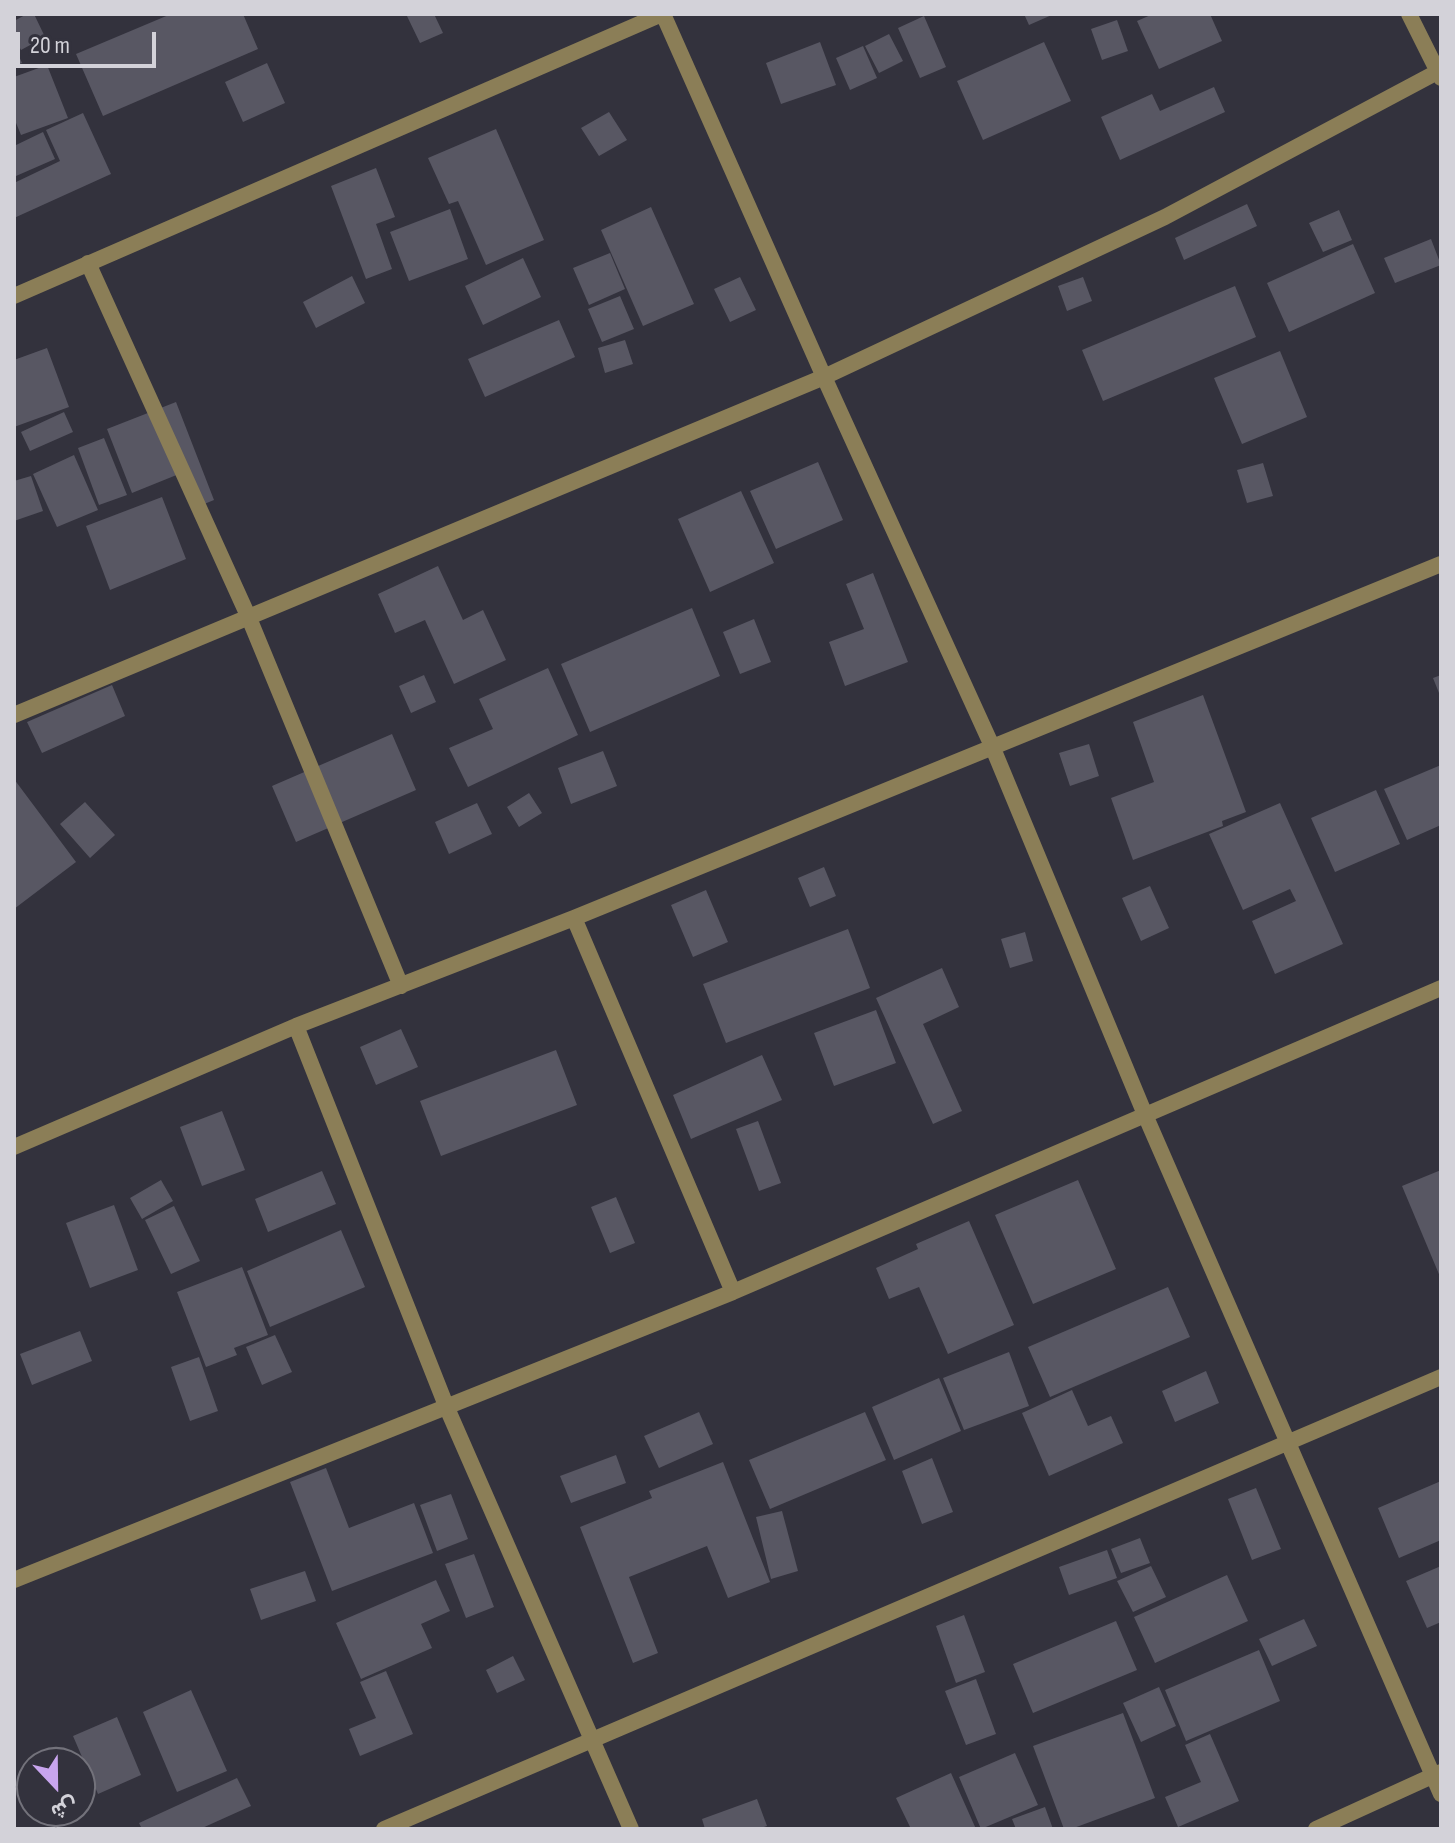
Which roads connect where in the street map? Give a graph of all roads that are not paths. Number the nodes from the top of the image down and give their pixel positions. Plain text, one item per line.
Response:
1 (662, 14) edge
2 (1409, 14) edge
3 (1440, 74) edge
4 (88, 263) junction
5 (14, 296) edge
6 (824, 377) junction
7 (1441, 564) edge
8 (249, 618) junction
9 (14, 715) edge
10 (992, 746) junction
11 (574, 918) junction
12 (401, 986) junction
13 (1441, 988) edge
14 (296, 1026) junction
15 (1146, 1117) junction
16 (14, 1147) edge
17 (733, 1292) junction
18 (1441, 1377) edge
19 (447, 1408) junction
20 (1290, 1443) junction
21 (14, 1580) edge
22 (594, 1739) junction
23 (1437, 1774) edge
24 (1441, 1794) edge
25 (384, 1829) edge
26 (631, 1829) edge
27 (1316, 1829) edge

1 - 4 street
1 - 6 street
2 - 3 street
3 - 6 street
4 - 5 street
4 - 8 street
6 - 8 street
6 - 10 street
7 - 10 street
8 - 9 street
8 - 12 street
10 - 11 street
10 - 15 street
11 - 12 street
11 - 17 street
12 - 14 street
13 - 15 street
14 - 16 street
14 - 19 street
15 - 17 street
15 - 20 street
17 - 19 street
18 - 20 street
19 - 21 street
19 - 22 street
20 - 22 street
20 - 23 street
22 - 25 street
22 - 26 street
23 - 24 street
23 - 27 street

